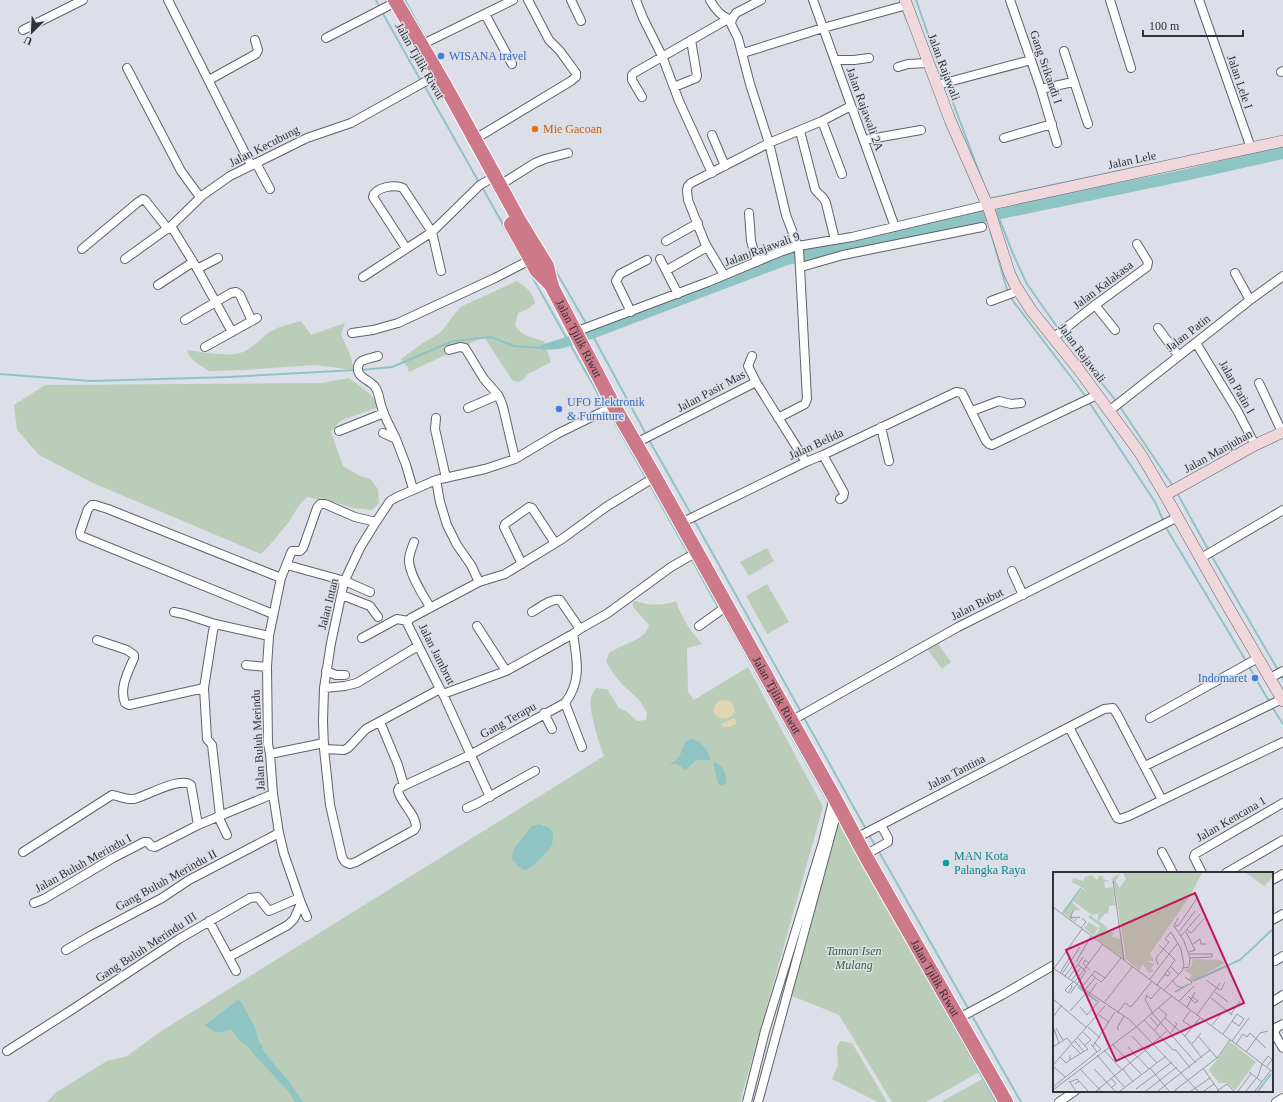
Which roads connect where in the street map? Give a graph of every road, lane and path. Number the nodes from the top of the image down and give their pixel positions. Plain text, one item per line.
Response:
1 (83, 0) edge
2 (168, 0) edge
3 (513, 0) edge
4 (528, 0) edge
5 (571, 0) edge
6 (636, 0) edge
7 (710, 0) edge
8 (761, 0) edge
9 (813, 0) edge
10 (1010, 0) edge
11 (1110, 0) edge
12 (1199, 0) edge
13 (390, 2) edge
14 (908, 2) edge
15 (485, 14) junction
16 (730, 19) junction
17 (582, 21) dead end
18 (823, 28) junction
19 (23, 30) dead end
20 (326, 38) dead end
21 (255, 40) dead end
22 (691, 40) junction
23 (421, 45) junction
24 (1064, 51) dead end
25 (742, 53) junction
26 (662, 56) junction
27 (834, 58) junction
28 (869, 58) dead end
29 (1031, 60) junction
30 (928, 63) junction
31 (512, 64) dead end
32 (898, 67) dead end
33 (127, 68) dead end
34 (1131, 68) dead end
35 (434, 78) junction
36 (209, 80) junction
37 (1073, 82) junction
38 (943, 84) junction
39 (674, 87) junction
40 (1041, 89) junction
41 (642, 97) dead end
42 (851, 106) junction
43 (822, 121) junction
44 (1052, 124) junction
45 (1088, 124) dead end
46 (921, 130) dead end
47 (800, 131) junction
48 (712, 135) dead end
49 (1004, 138) dead end
50 (475, 140) junction
51 (864, 140) junction
52 (1283, 141) edge
53 (768, 143) junction
54 (1057, 143) dead end
55 (1251, 148) junction
56 (568, 153) dead end
57 (254, 164) junction
58 (725, 166) junction
59 (712, 173) junction
60 (842, 174) dead end
61 (494, 183) junction
62 (270, 189) dead end
63 (200, 198) junction
64 (988, 207) junction
65 (749, 212) dead end
66 (698, 223) junction
67 (895, 227) junction
68 (982, 227) dead end
69 (170, 228) junction
70 (432, 232) junction
71 (835, 240) junction
72 (666, 241) dead end
73 (1137, 244) dead end
74 (707, 247) junction
75 (406, 248) junction
76 (798, 248) junction
77 (82, 249) dead end
78 (218, 258) dead end
79 (660, 258) dead end
80 (125, 259) dead end
81 (530, 260) junction
82 (647, 260) dead end
83 (757, 262) junction
84 (800, 264) junction
85 (195, 265) junction
86 (667, 270) junction
87 (441, 271) dead end
88 (1235, 273) dead end
89 (724, 275) junction
90 (1283, 276) edge
91 (363, 277) dead end
92 (158, 285) dead end
93 (552, 287) junction
94 (1018, 291) junction
95 (678, 294) junction
96 (1250, 300) junction
97 (991, 301) dead end
98 (215, 302) junction
99 (1095, 305) junction
100 (631, 312) junction
101 (185, 320) dead end
102 (1158, 328) dead end
103 (1115, 330) dead end
104 (232, 332) junction
105 (352, 333) dead end
106 (1053, 338) junction
107 (579, 340) junction
108 (1196, 343) junction
109 (205, 347) dead end
110 (449, 350) dead end
111 (378, 356) dead end
112 (752, 356) dead end
113 (1178, 356) junction
114 (756, 382) junction
115 (1259, 382) dead end
116 (498, 395) junction
117 (1097, 395) junction
118 (1021, 403) dead end
119 (614, 406) junction
120 (468, 408) dead end
121 (972, 411) junction
122 (1109, 411) junction
123 (384, 413) junction
124 (436, 418) dead end
125 (778, 418) junction
126 (881, 427) junction
127 (340, 431) dead end
128 (1282, 432) edge
129 (383, 433) dead end
130 (396, 439) junction
131 (636, 443) junction
132 (1255, 445) junction
133 (823, 455) junction
134 (515, 459) junction
135 (889, 460) dead end
136 (806, 462) junction
137 (655, 477) junction
138 (446, 478) junction
139 (436, 480) junction
140 (413, 489) junction
141 (1166, 495) junction
142 (840, 499) dead end
143 (1283, 510) edge
144 (1178, 517) junction
145 (376, 522) junction
146 (681, 523) junction
147 (414, 542) dead end
148 (555, 543) junction
149 (697, 552) junction
150 (1201, 558) junction
151 (522, 564) junction
152 (287, 565) junction
153 (1012, 571) dead end
154 (281, 578) junction
155 (345, 581) junction
156 (479, 582) junction
157 (370, 592) dead end
158 (342, 595) junction
159 (1023, 595) junction
160 (727, 606) junction
161 (430, 607) junction
162 (174, 612) dead end
163 (532, 612) dead end
164 (273, 614) junction
165 (378, 617) dead end
166 (408, 621) junction
167 (215, 624) junction
168 (477, 626) dead end
169 (699, 626) dead end
170 (577, 632) junction
171 (269, 636) junction
172 (362, 638) dead end
173 (97, 640) dead end
174 (418, 646) junction
175 (1258, 658) junction
176 (246, 665) dead end
177 (267, 667) junction
178 (1283, 670) edge
179 (326, 671) junction
180 (506, 671) junction
181 (345, 675) dead end
182 (1270, 678) junction
183 (204, 688) junction
184 (324, 688) junction
185 (441, 692) junction
186 (1282, 700) edge
187 (565, 703) junction
188 (544, 713) junction
189 (1150, 718) dead end
190 (791, 721) junction
191 (380, 722) junction
192 (1069, 727) junction
193 (552, 729) dead end
194 (1283, 742) edge
195 (324, 746) junction
196 (582, 747) dead end
197 (270, 754) junction
198 (470, 755) junction
199 (1145, 766) junction
200 (536, 770) dead end
201 (401, 788) junction
202 (273, 794) junction
203 (490, 797) junction
204 (834, 797) junction
205 (1162, 800) junction
206 (1283, 803) edge
207 (467, 808) dead end
208 (841, 810) junction
209 (219, 816) junction
210 (198, 825) junction
211 (881, 825) junction
212 (279, 833) junction
213 (227, 835) dead end
214 (856, 838) junction
215 (1283, 840) edge
216 (23, 852) dead end
217 (1162, 852) dead end
218 (865, 855) junction
219 (1172, 872) edge
220 (1201, 872) edge
221 (1228, 872) edge
222 (1283, 874) edge
223 (1273, 879) edge
224 (300, 901) junction
225 (34, 903) dead end
226 (1283, 914) edge
227 (307, 917) dead end
228 (1273, 919) edge
229 (210, 921) junction
230 (66, 950) dead end
231 (1283, 956) edge
232 (229, 957) junction
233 (1275, 961) dead end
234 (1053, 966) edge
235 (236, 971) dead end
236 (1283, 995) edge
237 (1273, 1001) edge
238 (959, 1018) junction
239 (1283, 1024) edge
240 (1283, 1048) edge
241 (6, 1051) dead end
242 (1073, 1092) edge
243 (1283, 1098) edge
244 (747, 1102) edge
245 (758, 1102) edge
246 (1006, 1102) edge
247 (1059, 1102) edge
248 (1276, 1102) edge

1 - 19 street
2 - 36 street
3 - 15 street
4 - 50 street
5 - 17 street
6 - 26 street
7 - 16 street
8 - 16 street
9 - 18 street, Jalan Rajawali 2A
10 - 29 street, Gang Srikandi I
11 - 34 street
12 - 55 street, Jalan Lele I
13 - 20 street
13 - 23 highway, Jalan Tjilik Riwut
13 - 35 highway, Jalan Tjilik Riwut
14 - 18 street
14 - 30 main road, Jalan Rajawali
15 - 23 street
15 - 31 street
16 - 22 street
16 - 25 street
18 - 25 street
18 - 27 street, Jalan Rajawali 2A
21 - 36 street
22 - 26 street
22 - 39 street
23 - 35 highway, Jalan Tjilik Riwut
24 - 37 street
25 - 53 street
26 - 39 street
26 - 41 street
27 - 28 street
27 - 42 street, Jalan Rajawali 2A
29 - 38 street
29 - 40 street, Gang Srikandi I
30 - 32 street
30 - 38 main road, Jalan Rajawali
33 - 63 street
35 - 50 highway, Jalan Tjilik Riwut
35 - 57 street, Jalan Kecubung
35 - 61 highway, Jalan Tjilik Riwut
36 - 57 street
37 - 40 street
37 - 45 street
38 - 64 main road, Jalan Rajawali
39 - 59 street
40 - 44 street, Gang Srikandi I
42 - 43 street
42 - 51 street, Jalan Rajawali 2A
43 - 47 street
43 - 60 street
44 - 49 street
44 - 54 street, Gang Srikandi I
46 - 51 street
47 - 53 street
47 - 71 street
48 - 58 street
50 - 61 highway, Jalan Tjilik Riwut
51 - 67 street, Jalan Rajawali 2A
52 - 55 main road, Jalan Lele
53 - 58 street
53 - 76 street
55 - 64 main road, Jalan Lele
56 - 61 street
57 - 62 street
57 - 63 street, Jalan Kecubung
58 - 59 street
59 - 66 street
61 - 70 street
61 - 81 highway, Jalan Tjilik Riwut
61 - 93 highway, Jalan Tjilik Riwut
63 - 69 street, Jalan Kecubung
64 - 67 street, Jalan Rajawali 9
64 - 94 main road, Jalan Rajawali
65 - 83 street
66 - 72 street
66 - 74 street
67 - 71 street, Jalan Rajawali 9
68 - 84 street
69 - 77 street
69 - 80 street, Jalan Kecubung
69 - 85 street
70 - 75 street
70 - 75 street
70 - 87 street
71 - 76 street, Jalan Rajawali 9
73 - 99 street, Jalan Kalakasa
74 - 86 street
74 - 89 street
75 - 91 street
76 - 83 street, Jalan Rajawali 9
76 - 84 street
78 - 85 street
79 - 86 street
81 - 93 highway, Jalan Tjilik Riwut
81 - 105 street
82 - 100 street
83 - 89 street, Jalan Rajawali 9
84 - 125 street
85 - 92 street
85 - 98 street
86 - 95 street
88 - 96 street
89 - 95 street, Jalan Rajawali 9
90 - 96 street, Jalan Patin
93 - 107 highway, Jalan Tjilik Riwut
94 - 97 street
94 - 106 main road, Jalan Rajawali
95 - 100 street, Jalan Rajawali 9
96 - 108 street, Jalan Patin
98 - 101 street
98 - 104 street
98 - 104 street
99 - 103 street
99 - 106 street, Jalan Kalakasa
100 - 107 street, Jalan Rajawali 9
102 - 113 street
104 - 109 street
106 - 117 main road, Jalan Rajawali
107 - 119 highway, Jalan Tjilik Riwut
108 - 113 street, Jalan Patin
108 - 132 street, Jalan Patin I
110 - 116 street
111 - 123 street
112 - 114 street
113 - 122 street, Jalan Patin
114 - 125 street, Jalan Pasir Mas
114 - 131 street, Jalan Pasir Mas
115 - 128 street
116 - 120 street
116 - 134 street
117 - 121 street
117 - 122 main road, Jalan Rajawali
118 - 121 street
119 - 131 highway, Jalan Tjilik Riwut
119 - 134 street, Jalan Intan
121 - 126 street, Jalan Belida
122 - 141 main road, Jalan Rajawali
123 - 127 street
123 - 130 street
124 - 138 street
125 - 136 street, Jalan Pasir Mas
126 - 133 street, Jalan Belida
126 - 135 street
128 - 132 main road, Jalan Manjuhan
129 - 130 street
130 - 140 street
131 - 137 highway, Jalan Tjilik Riwut
132 - 141 main road, Jalan Manjuhan
133 - 136 street, Jalan Belida
133 - 142 street
134 - 138 street, Jalan Intan
136 - 146 street, Jalan Belida
137 - 146 highway, Jalan Tjilik Riwut
137 - 148 street, Jalan Jambrut
138 - 139 street, Jalan Intan
139 - 140 street, Jalan Intan
139 - 156 street
140 - 145 street, Jalan Intan
141 - 144 main road, Jalan Rajawali
143 - 150 street
144 - 150 main road, Jalan Rajawali
144 - 159 street, Jalan Bubut
145 - 152 street, Jalan Buluh Merindu
145 - 155 street, Jalan Intan
146 - 149 highway, Jalan Tjilik Riwut
147 - 161 street
148 - 151 street, Jalan Jambrut
148 - 151 street
149 - 160 highway, Jalan Tjilik Riwut
149 - 170 street, Jalan Jambrut
150 - 175 main road, Jalan Rajawali
151 - 156 street, Jalan Jambrut
152 - 154 street, Jalan Buluh Merindu
152 - 155 street
153 - 159 street
154 - 164 street, Jalan Buluh Merindu
154 - 164 street
155 - 157 street
155 - 158 street, Jalan Intan
156 - 161 street, Jalan Jambrut
158 - 165 street
158 - 179 street, Jalan Intan
159 - 190 street, Jalan Bubut
160 - 169 street
160 - 190 highway, Jalan Tjilik Riwut
161 - 166 street, Jalan Jambrut
162 - 167 street
163 - 170 street
164 - 171 street, Jalan Buluh Merindu
166 - 172 street
166 - 174 street, Jalan Jambrut
167 - 171 street
167 - 183 street
168 - 180 street
170 - 180 street, Jalan Jambrut
170 - 187 street
171 - 177 street, Jalan Buluh Merindu
173 - 183 street
174 - 184 street
174 - 185 street, Jalan Jambrut
175 - 182 main road, Jalan Rajawali
175 - 189 street
176 - 177 street
177 - 197 street, Jalan Buluh Merindu
178 - 182 street
179 - 181 street
179 - 184 street, Jalan Intan
180 - 185 street, Jalan Jambrut
182 - 186 main road, Jalan Rajawali
183 - 209 street
184 - 195 street, Jalan Intan
185 - 191 street
185 - 198 street
186 - 199 street
187 - 188 street, Gang Terapu
187 - 196 street
188 - 193 street
188 - 198 street, Gang Terapu
190 - 204 highway, Jalan Tjilik Riwut
191 - 195 street
191 - 201 street
192 - 199 street, Jalan Tantina
192 - 205 street
192 - 211 street, Jalan Tantina
194 - 205 street
195 - 197 street
195 - 201 street, Jalan Intan
197 - 202 street, Jalan Buluh Merindu
198 - 201 street, Gang Terapu
198 - 203 street
199 - 205 street, Jalan Tantina
200 - 203 street
202 - 209 street, Jalan Buluh Merindu I
202 - 212 street, Jalan Buluh Merindu
203 - 207 street
204 - 208 highway, Jalan Tjilik Riwut
204 - 244 street
206 - 220 street, Jalan Kencana 1
208 - 214 highway, Jalan Tjilik Riwut
208 - 245 street
209 - 210 street, Jalan Buluh Merindu I
209 - 213 street
210 - 216 street
210 - 225 street, Jalan Buluh Merindu I
211 - 214 street, Jalan Tantina
211 - 218 street
212 - 224 street, Jalan Buluh Merindu
212 - 230 street, Gang Buluh Merindu II
214 - 218 highway, Jalan Tjilik Riwut
215 - 221 street
217 - 219 street
218 - 238 highway, Jalan Tjilik Riwut
222 - 223 street
224 - 227 street, Jalan Buluh Merindu
224 - 229 street, Gang Buluh Merindu III
224 - 232 street
226 - 228 street
229 - 232 street
229 - 241 street, Gang Buluh Merindu III
231 - 233 street
232 - 235 street
234 - 238 street
236 - 237 street
238 - 246 highway, Jalan Tjilik Riwut
239 - 240 street
242 - 247 street
243 - 248 street

